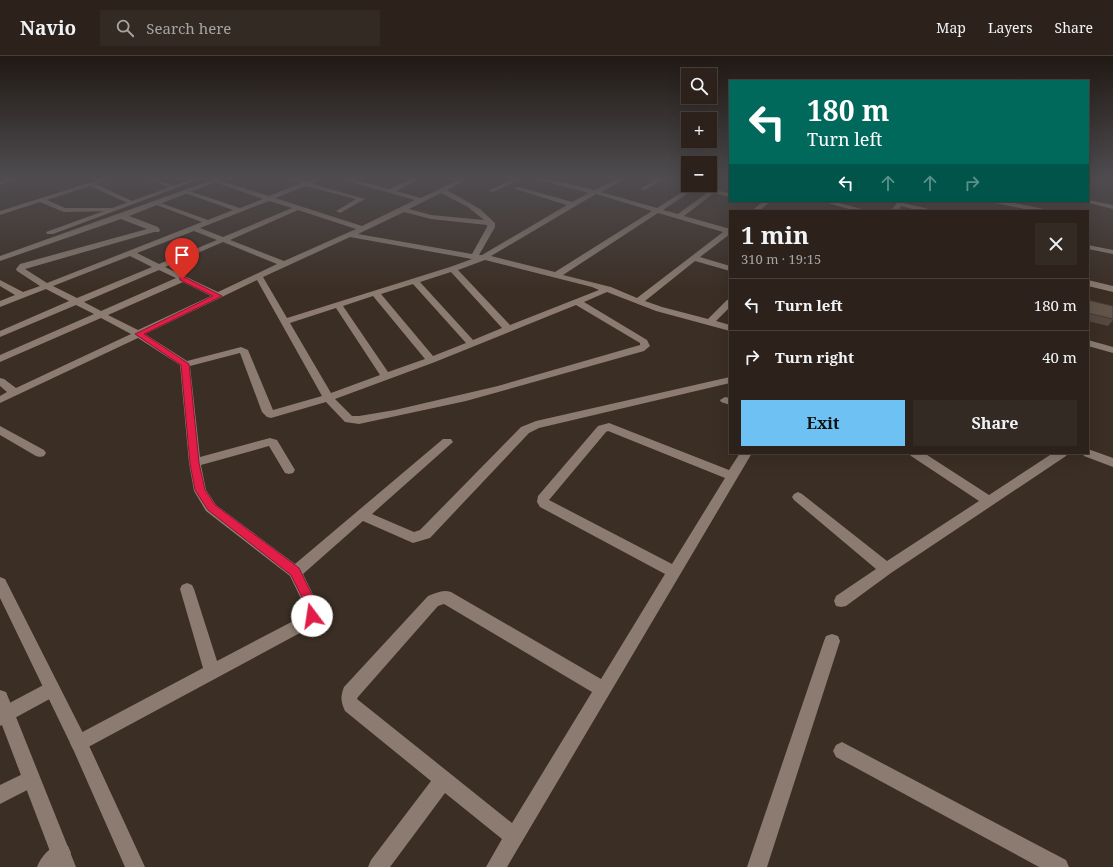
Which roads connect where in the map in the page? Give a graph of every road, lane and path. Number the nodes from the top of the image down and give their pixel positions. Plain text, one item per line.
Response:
1 (96, 216) edge
2 (121, 216) joint
3 (191, 216) edge
4 (224, 216) edge
5 (280, 216) edge
6 (322, 216) edge
7 (389, 216) edge
8 (428, 216) edge
9 (483, 216) edge
10 (555, 216) edge
11 (649, 216) edge
12 (674, 216) edge
13 (678, 217) joint
14 (208, 222) junction
15 (491, 224) junction
16 (194, 228) junction
17 (155, 229) junction
18 (363, 229) junction
19 (729, 231) edge
20 (45, 234) dead end
21 (350, 235) junction
22 (172, 236) junction
23 (223, 240) junction
24 (1089, 247) edge
25 (1113, 252) edge
26 (130, 253) junction
27 (474, 257) junction
28 (484, 257) junction
29 (693, 258) junction
30 (0, 259) edge
31 (284, 264) junction
32 (158, 267) junction
33 (453, 269) junction
34 (729, 269) edge
35 (557, 275) junction
36 (258, 277) junction
37 (182, 279) junction
38 (415, 281) junction
39 (0, 283) edge
40 (1089, 283) edge
41 (46, 286) junction
42 (608, 289) junction
43 (1113, 289) edge
44 (375, 293) junction
45 (22, 295) junction
46 (218, 296) junction
47 (76, 301) junction
48 (639, 301) junction
49 (578, 302) junction
50 (729, 303) edge
51 (0, 304) edge
52 (338, 305) junction
53 (101, 314) junction
54 (285, 321) junction
55 (710, 322) junction
56 (729, 328) edge
57 (508, 329) junction
58 (0, 334) edge
59 (139, 334) junction
60 (1089, 343) edge
61 (472, 344) junction
62 (1113, 350) edge
63 (0, 359) edge
64 (431, 360) junction
65 (185, 364) junction
66 (386, 377) junction
67 (729, 380) edge
68 (0, 381) edge
69 (15, 393) junction
70 (328, 398) junction
71 (0, 400) edge
72 (0, 430) edge
73 (447, 442) dead end
74 (40, 453) dead end
75 (1089, 453) edge
76 (745, 454) edge
77 (916, 454) edge
78 (1060, 454) edge
79 (195, 463) junction
80 (1113, 463) edge
81 (289, 470) dead end
82 (732, 476) junction
83 (798, 497) dead end
84 (988, 502) junction
85 (361, 515) junction
86 (886, 569) junction
87 (295, 572) junction
88 (676, 572) junction
89 (0, 583) edge
90 (187, 589) dead end
91 (841, 601) dead end
92 (832, 641) dead end
93 (212, 672) junction
94 (51, 689) junction
95 (604, 690) junction
96 (2, 710) edge
97 (79, 743) junction
98 (842, 751) dead end
99 (31, 779) junction
100 (443, 780) junction
101 (0, 795) edge
102 (514, 837) junction
103 (58, 862) edge
104 (135, 867) edge
105 (378, 867) edge
106 (496, 867) edge
107 (757, 867) edge
108 (1059, 867) edge

1 - 20 street
2 - 17 street
2 - 30 street
3 - 14 street
4 - 14 street
5 - 23 street
6 - 18 street
7 - 18 street
8 - 15 street
9 - 15 street
10 - 28 street
11 - 35 street
12 - 13 street
13 - 19 street
14 - 16 street
15 - 27 street
16 - 22 street
16 - 23 street
17 - 22 street
17 - 41 street
18 - 21 street
19 - 29 street
21 - 27 street
21 - 31 street
22 - 26 street
23 - 31 street
23 - 32 street
24 - 25 street
26 - 32 street
26 - 41 street
27 - 28 street
28 - 33 street
28 - 35 street
29 - 34 street
29 - 48 street
31 - 36 street
32 - 37 street
32 - 47 street
33 - 38 street
33 - 57 street
35 - 42 street
36 - 46 street
36 - 54 street
37 - 46 street
37 - 53 street
38 - 44 street
38 - 61 street
39 - 45 street
40 - 43 street
41 - 45 street
41 - 47 street
42 - 48 street
42 - 49 street
44 - 52 street
44 - 64 street
45 - 51 street
46 - 59 street
47 - 53 street
47 - 58 street
48 - 55 street
49 - 57 street
49 - 70 street
50 - 55 street
52 - 54 street
52 - 66 street
53 - 59 street
53 - 63 street
54 - 70 street
55 - 56 street
57 - 61 street
59 - 65 street
59 - 69 street
60 - 62 street
61 - 64 street
64 - 66 street
65 - 70 street
65 - 79 street
66 - 70 street
67 - 85 street
68 - 69 street
69 - 71 street
72 - 74 street
73 - 85 street
75 - 80 street
76 - 82 street
77 - 84 street
78 - 84 street
79 - 81 street
79 - 87 street
82 - 88 street
82 - 88 street
83 - 86 street
84 - 86 street
85 - 87 street
86 - 91 street
87 - 93 street
88 - 95 street
89 - 94 street
90 - 93 street
92 - 107 street
93 - 97 street
94 - 96 street
94 - 97 street
95 - 100 street
95 - 102 street
96 - 99 street
97 - 104 street
98 - 108 street
99 - 101 street
99 - 103 street
100 - 102 street
100 - 105 street
102 - 106 street

